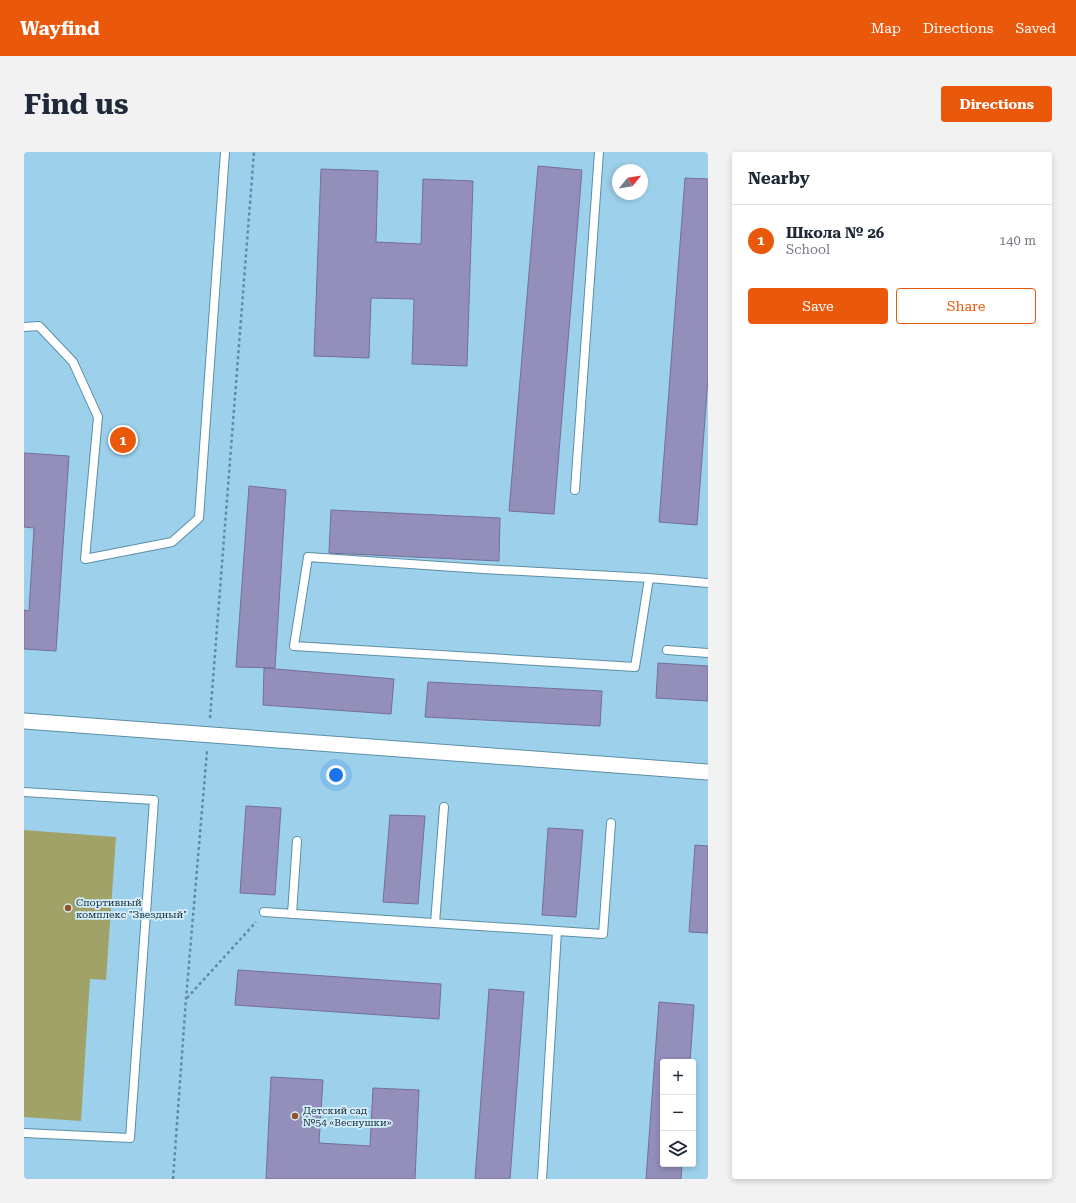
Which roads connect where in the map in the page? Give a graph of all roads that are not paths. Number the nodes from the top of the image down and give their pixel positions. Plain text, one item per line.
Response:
1 (225, 152) edge
2 (599, 152) edge
3 (24, 327) edge
4 (575, 490) dead end
5 (649, 578) junction
6 (708, 583) edge
7 (667, 650) dead end
8 (708, 653) edge
9 (24, 721) edge
10 (708, 772) edge
11 (24, 792) edge
12 (444, 808) dead end
13 (611, 823) dead end
14 (297, 841) dead end
15 (264, 912) road end
16 (292, 914) junction
17 (435, 923) junction
18 (558, 931) junction
19 (24, 1133) edge
20 (542, 1179) edge

1 - 3 lane
2 - 4 lane
5 - 5 lane
5 - 6 lane
7 - 8 lane
9 - 10 street
11 - 19 lane
12 - 17 lane
13 - 18 lane
14 - 16 lane
15 - 16 lane
16 - 17 lane
17 - 18 lane
18 - 20 lane

